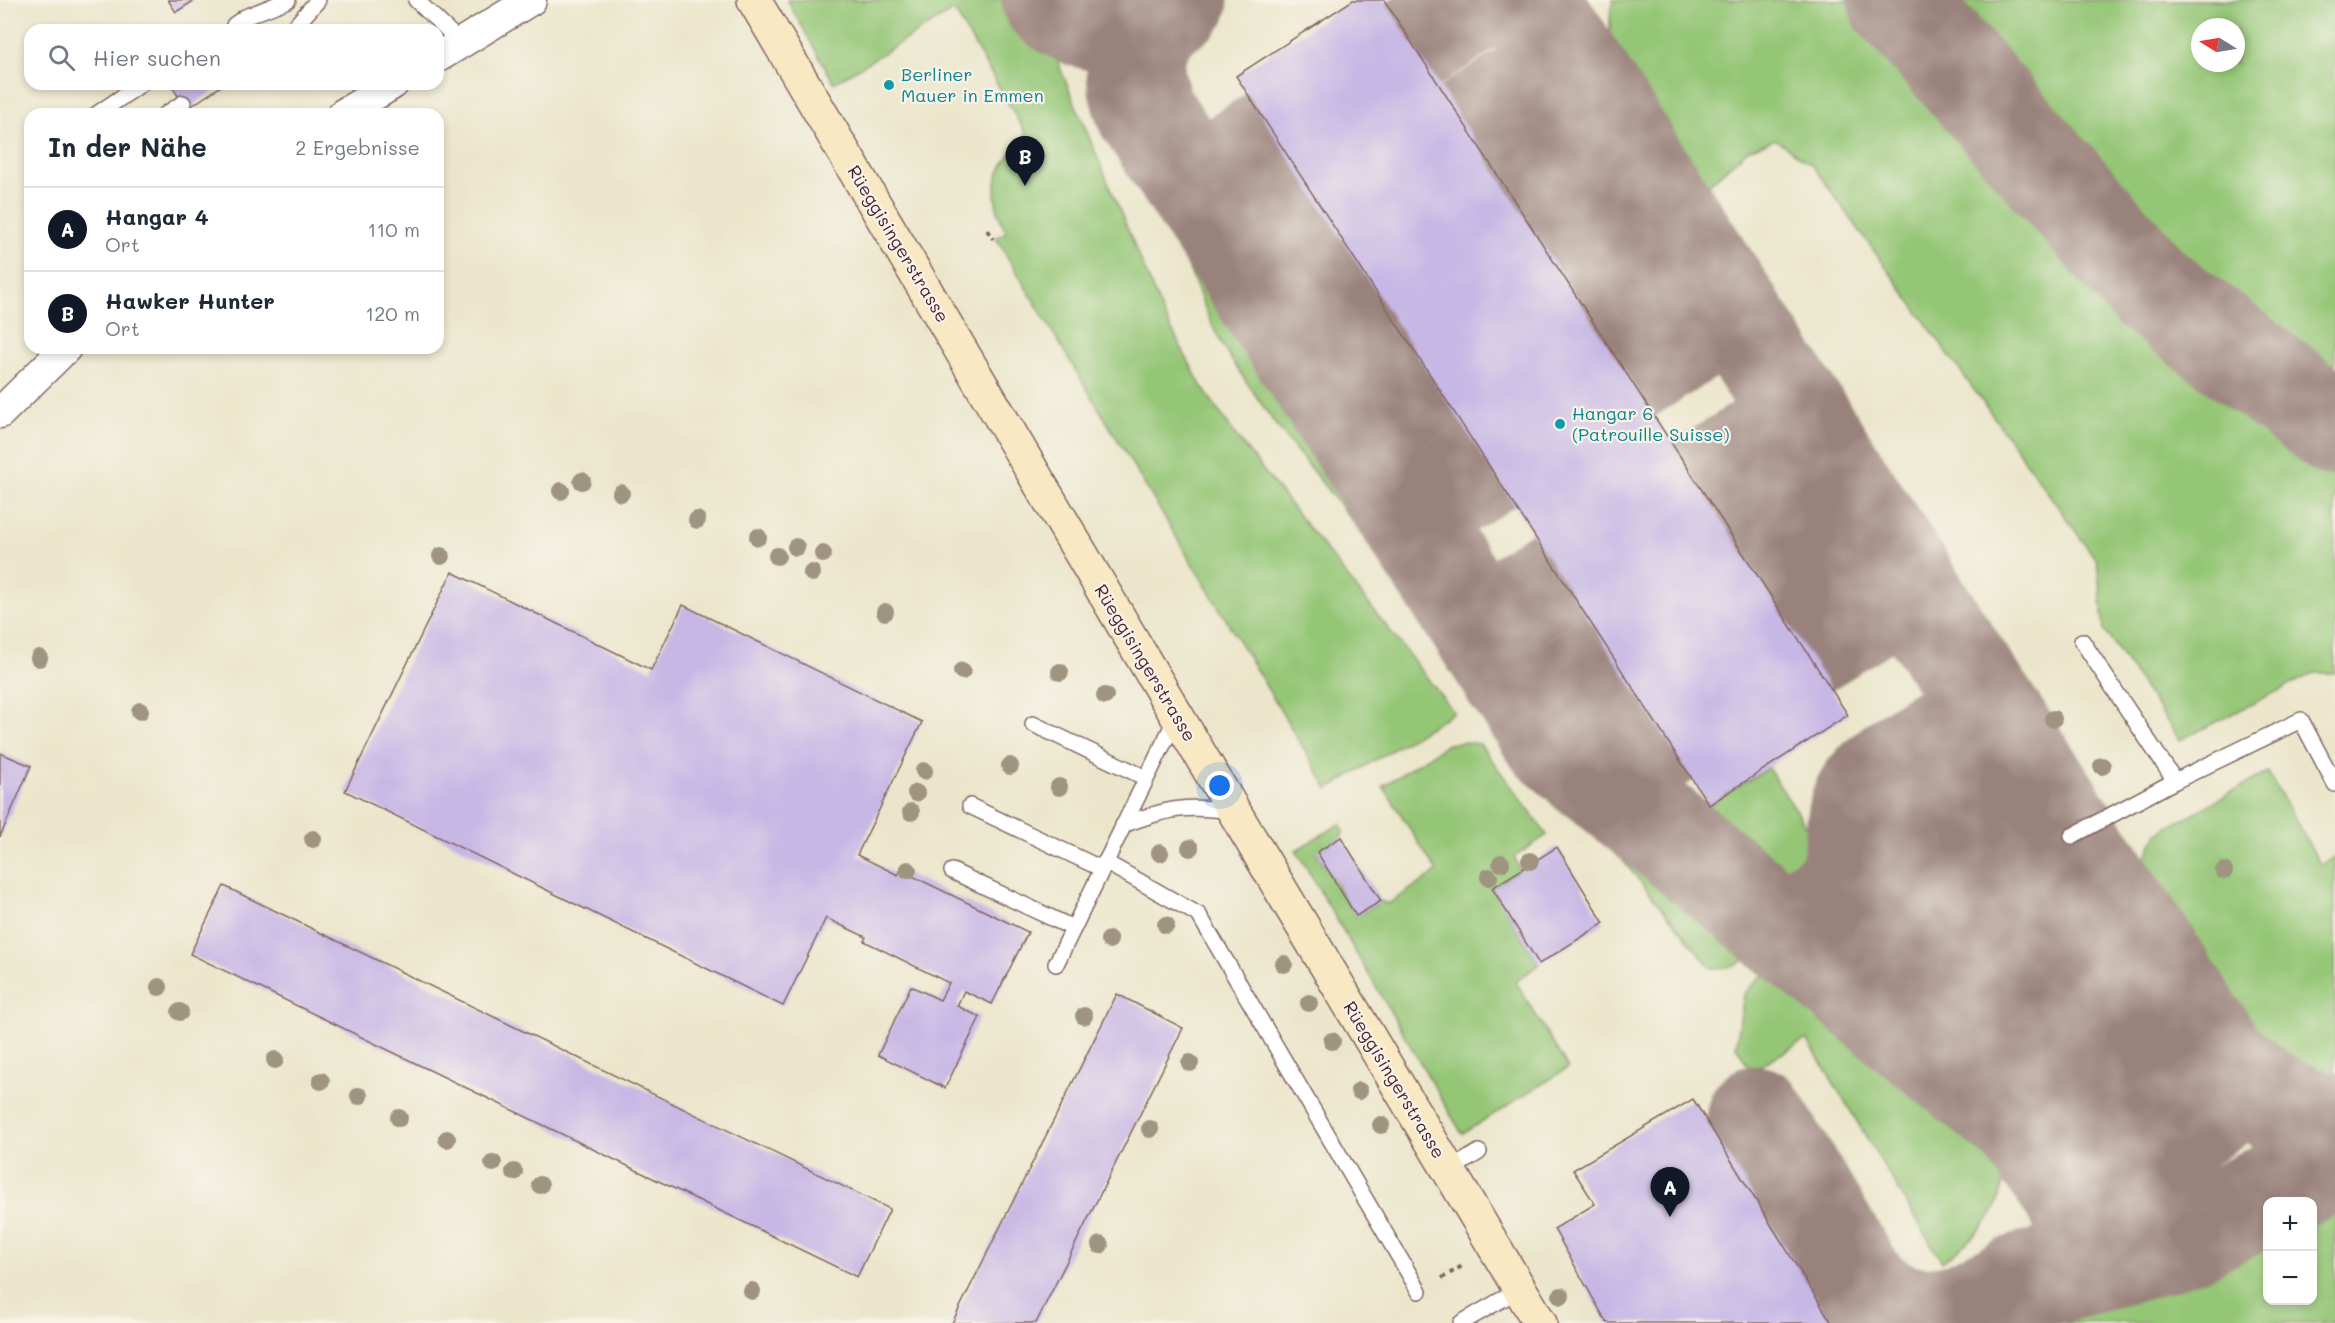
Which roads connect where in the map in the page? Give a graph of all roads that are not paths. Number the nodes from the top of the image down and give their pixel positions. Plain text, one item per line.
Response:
1 (288, 0) edge
2 (318, 0) edge
3 (416, 0) edge
4 (531, 0) edge
5 (754, 0) edge
6 (236, 24) edge
7 (297, 24) edge
8 (432, 24) edge
9 (449, 50) edge
10 (132, 90) edge
11 (383, 90) edge
12 (183, 103) dead end
13 (106, 108) edge
14 (175, 108) edge
15 (353, 108) edge
16 (60, 354) edge
17 (0, 413) edge
18 (2082, 641) dead end
19 (1176, 716) junction
20 (1034, 724) dead end
21 (1146, 778) junction
22 (2175, 781) junction
23 (2335, 784) edge
24 (970, 806) dead end
25 (1233, 811) junction
26 (1123, 825) junction
27 (2072, 836) dead end
28 (1104, 866) junction
29 (952, 871) dead end
30 (1073, 928) junction
31 (1056, 964) dead end
32 (1479, 1152) dead end
33 (1449, 1171) junction
34 (1520, 1289) junction
35 (1419, 1291) road end
36 (1461, 1323) edge
37 (1540, 1323) edge

1 - 6 lane
2 - 7 lane
3 - 8 lane
4 - 9 street
5 - 19 main road, Rüeggisingerstrasse
10 - 13 lane
11 - 15 street
12 - 14 lane
16 - 17 street
18 - 22 lane
19 - 21 lane
19 - 25 main road, Rüeggisingerstrasse
20 - 21 lane
21 - 26 lane
22 - 23 lane
22 - 27 lane
24 - 28 lane
25 - 26 lane
25 - 33 main road, Rüeggisingerstrasse
26 - 28 lane
28 - 30 lane
28 - 35 lane
29 - 30 lane
30 - 31 lane
32 - 33 lane
33 - 34 main road, Rüeggisingerstrasse
34 - 36 lane
34 - 37 main road, Rüeggisingerstrasse

